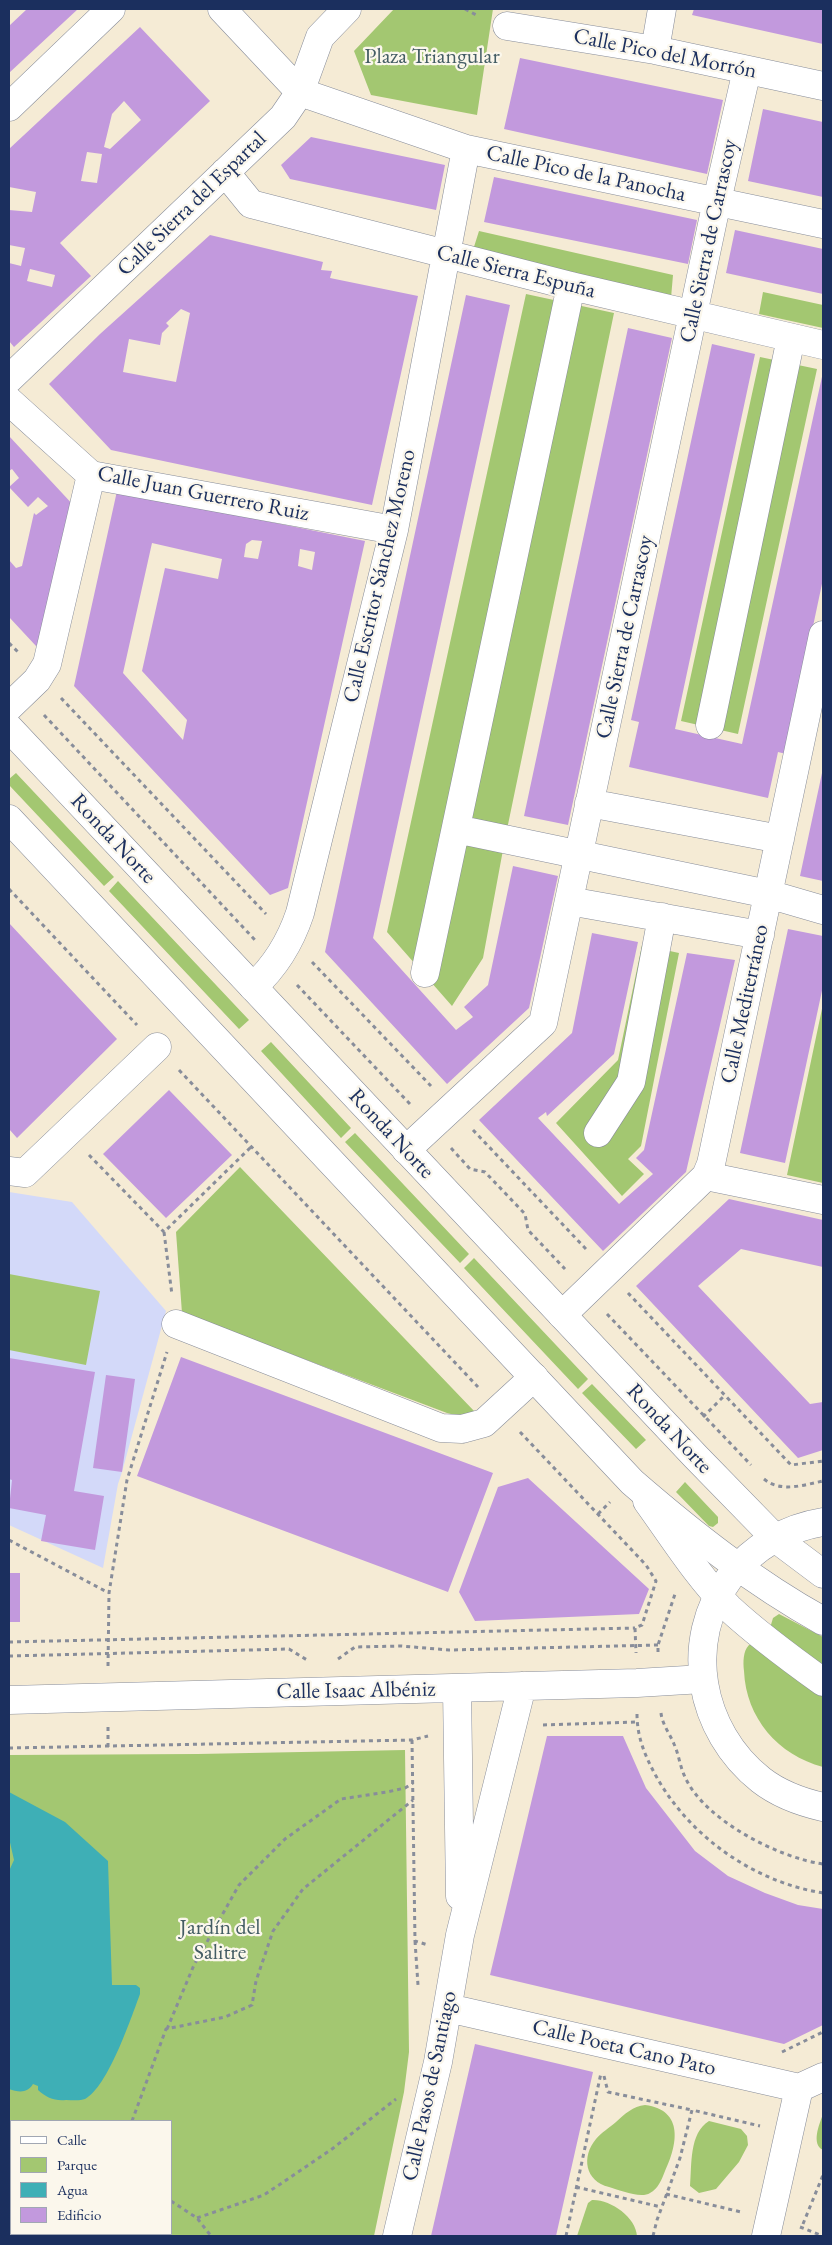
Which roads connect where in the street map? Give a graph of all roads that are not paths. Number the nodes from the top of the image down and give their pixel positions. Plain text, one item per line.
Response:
1 (222, 9) edge
2 (347, 9) edge
3 (662, 9) edge
4 (102, 12) edge
5 (507, 26) dead end
6 (655, 50) junction
7 (748, 70) junction
8 (823, 86) edge
9 (300, 92) junction
10 (9, 107) edge
11 (466, 149) junction
12 (225, 172) junction
13 (717, 201) junction
14 (823, 224) edge
15 (447, 256) junction
16 (571, 286) junction
17 (692, 316) junction
18 (792, 338) junction
19 (823, 345) edge
20 (9, 379) edge
21 (9, 401) edge
22 (91, 475) junction
23 (394, 530) junction
24 (823, 635) edge
25 (24, 692) edge
26 (710, 725) dead end
27 (9, 728) edge
28 (590, 803) junction
29 (9, 820) edge
30 (456, 829) junction
31 (780, 839) junction
32 (579, 854) junction
33 (768, 894) junction
34 (569, 900) junction
35 (823, 910) edge
36 (662, 917) junction
37 (760, 934) junction
38 (425, 973) dead end
39 (253, 987) junction
40 (157, 1047) dead end
41 (598, 1133) dead end
42 (406, 1150) junction
43 (17, 1172) edge
44 (706, 1176) junction
45 (823, 1200) edge
46 (562, 1315) junction
47 (176, 1324) road end
48 (534, 1377) junction
49 (632, 1482) junction
50 (823, 1522) edge
51 (775, 1538) junction
52 (738, 1568) junction
53 (823, 1574) edge
54 (718, 1595) junction
55 (823, 1621) edge
56 (702, 1679) junction
57 (823, 1682) edge
58 (522, 1686) junction
59 (457, 1688) junction
60 (9, 1700) edge
61 (823, 1807) edge
62 (459, 1945) junction
63 (448, 2008) junction
64 (811, 2082) edge
65 (397, 2236) edge
66 (766, 2236) edge

1 - 9 street
2 - 9 street, Calle Sierra del Espartal
3 - 6 street
4 - 10 street
5 - 6 street, Calle Pico del Morrón
6 - 7 street, Calle Pico del Morrón
7 - 8 street, Calle Pico del Morrón
7 - 13 street, Calle Sierra de Carrascoy
9 - 11 street
9 - 12 street, Calle Sierra del Espartal
11 - 13 street, Calle Pico de la Panocha
11 - 15 street, Calle Escritor Sánchez Moreno
12 - 15 street, Calle Sierra Espuña
12 - 20 street, Calle Sierra del Espartal
13 - 14 street, Calle Pico de la Panocha
13 - 17 street, Calle Sierra de Carrascoy
15 - 16 street, Calle Sierra Espuña
15 - 23 street, Calle Escritor Sánchez Moreno
16 - 17 street, Calle Sierra Espuña
16 - 30 street
17 - 18 street, Calle Sierra Espuña
17 - 28 street, Calle Sierra de Carrascoy
18 - 19 street, Calle Sierra Espuña
18 - 26 street
21 - 22 street, Calle Juan Guerrero Ruiz
22 - 23 street, Calle Juan Guerrero Ruiz
22 - 25 street
23 - 39 street, Calle Escritor Sánchez Moreno
24 - 31 street, Calle Mediterráneo
27 - 39 street, Ronda Norte
28 - 31 street
28 - 32 street, Calle Sierra de Carrascoy
29 - 48 street
30 - 32 street
30 - 38 street
31 - 33 street, Calle Mediterráneo
32 - 33 street
32 - 34 street, Calle Sierra de Carrascoy
33 - 35 street
33 - 37 street, Calle Mediterráneo
34 - 36 street
34 - 42 street, Calle Sierra de Carrascoy
36 - 37 street
36 - 41 street
37 - 44 street, Calle Mediterráneo
39 - 42 street, Ronda Norte
40 - 43 street
42 - 46 street, Ronda Norte
44 - 45 street
44 - 46 street, Calle Mediterráneo
46 - 51 street, Ronda Norte
47 - 48 street
48 - 49 street
49 - 52 street
49 - 54 street
50 - 51 street
51 - 52 street
51 - 53 street, Ronda Norte
52 - 54 street
52 - 55 street
54 - 56 street
54 - 57 street
56 - 58 street, Calle Isaac Albéniz
56 - 61 street
58 - 59 street, Calle Isaac Albéniz
58 - 62 street, Calle Pasos de Santiago
59 - 60 street, Calle Isaac Albéniz
59 - 62 street, Calle Pasos de Santiago
62 - 63 street, Calle Pasos de Santiago
63 - 64 street, Calle Poeta Cano Pato
63 - 65 street, Calle Pasos de Santiago
64 - 66 street

